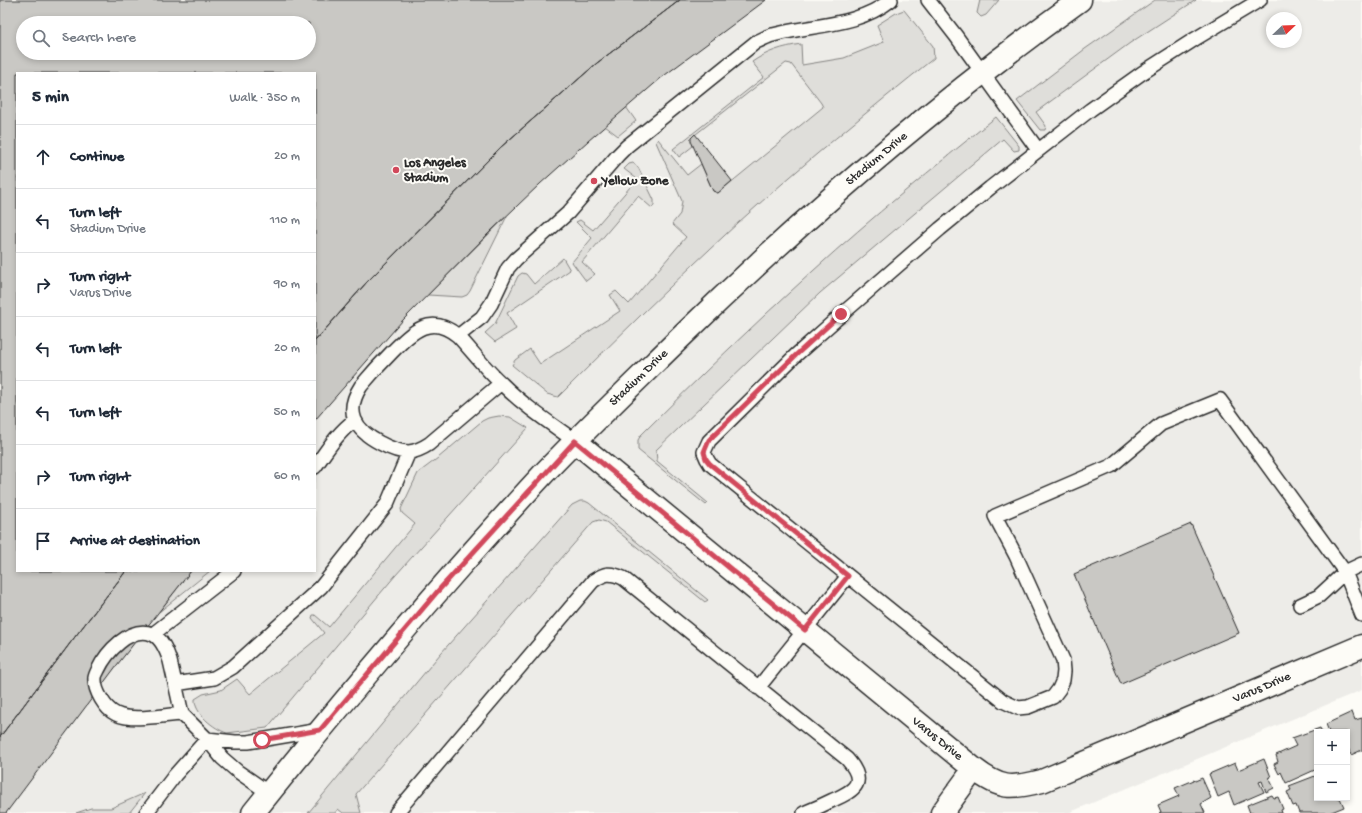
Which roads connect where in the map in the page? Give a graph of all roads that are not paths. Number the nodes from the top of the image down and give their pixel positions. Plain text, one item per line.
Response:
1 (891, 0) edge
2 (928, 0) edge
3 (1080, 0) edge
4 (1260, 0) edge
5 (982, 74) junction
6 (1038, 150) junction
7 (458, 336) junction
8 (501, 384) junction
9 (355, 420) junction
10 (575, 441) junction
11 (409, 452) junction
12 (316, 466) edge
13 (1362, 564) edge
14 (233, 572) edge
15 (1345, 572) junction
16 (848, 576) junction
17 (1300, 605) dead end
18 (1362, 615) edge
19 (805, 630) junction
20 (153, 634) junction
21 (1362, 646) edge
22 (175, 684) junction
23 (758, 688) junction
24 (182, 714) junction
25 (320, 730) junction
26 (207, 739) junction
27 (974, 769) junction
28 (269, 793) junction
29 (146, 813) edge
30 (253, 813) edge
31 (396, 813) edge
32 (804, 813) edge
33 (942, 813) edge

1 - 7 lane
2 - 5 lane
3 - 5 street, Stadium Drive
4 - 6 lane
5 - 6 lane
5 - 10 street, Stadium Drive
6 - 16 lane
7 - 8 lane
7 - 9 lane
8 - 10 lane
8 - 11 lane
9 - 11 lane
9 - 12 lane
10 - 19 street, Varus Drive
10 - 25 street, Stadium Drive
11 - 22 lane
13 - 15 lane
14 - 20 lane
15 - 16 lane
15 - 17 lane
15 - 18 lane
16 - 19 lane
19 - 23 lane
19 - 27 street, Varus Drive
20 - 22 lane
20 - 24 lane
21 - 27 street, Varus Drive
22 - 24 lane
23 - 31 lane
23 - 32 lane
24 - 26 lane
25 - 26 lane
25 - 28 street, Stadium Drive
26 - 28 lane
26 - 29 lane
27 - 33 street
28 - 30 street, Stadium Drive

